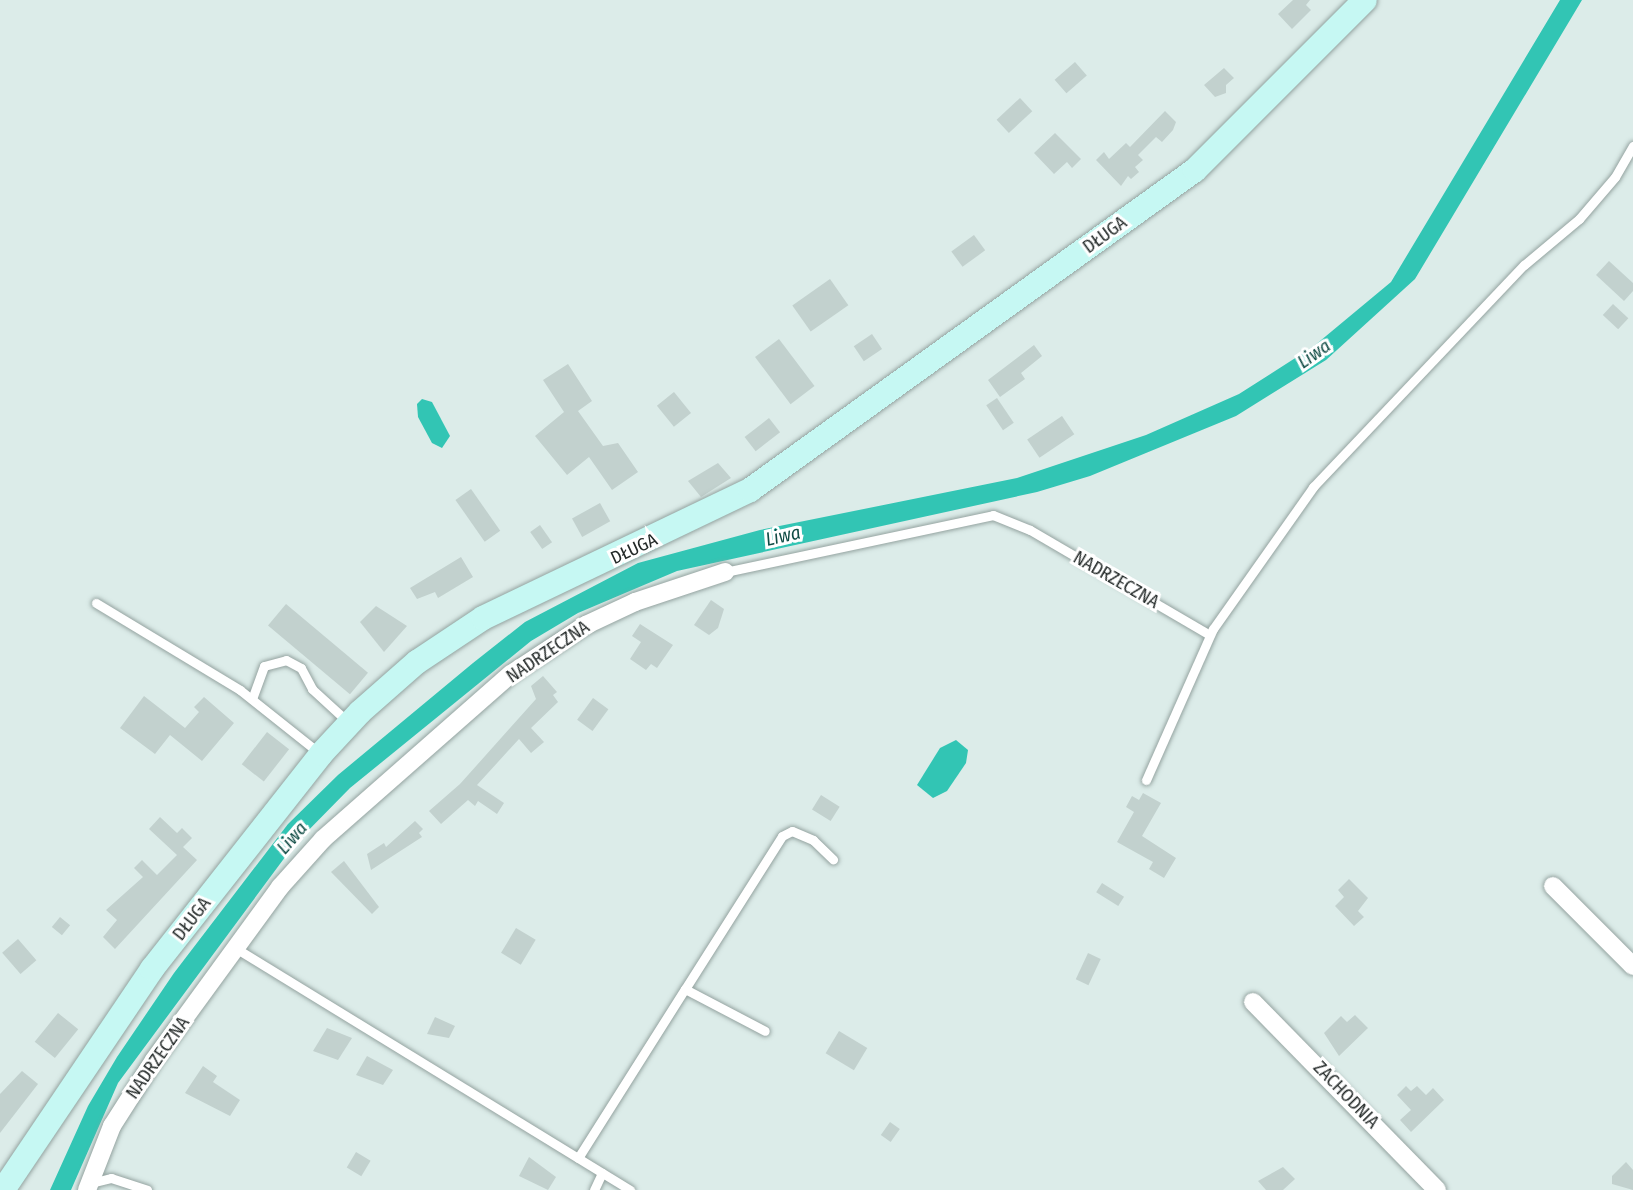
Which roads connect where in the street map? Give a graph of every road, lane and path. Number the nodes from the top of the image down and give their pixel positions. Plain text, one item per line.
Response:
1 (1366, 0) edge
2 (1633, 146) edge
3 (725, 572) joint
4 (96, 603) dead end
5 (1210, 635) junction
6 (252, 699) junction
7 (350, 723) junction
8 (321, 754) junction
9 (1146, 780) dead end
10 (834, 859) dead end
11 (1553, 886) dead end
12 (237, 949) junction
13 (1633, 966) edge
14 (685, 989) junction
15 (1253, 1002) dead end
16 (765, 1031) dead end
17 (578, 1158) junction
18 (602, 1173) junction
19 (88, 1187) edge
20 (3, 1190) edge
21 (147, 1190) edge
22 (593, 1190) edge
23 (630, 1190) edge
24 (1437, 1190) edge

1 - 7 street, DŁUGA
2 - 5 lane
3 - 5 lane, NADRZECZNA
3 - 12 street, NADRZECZNA
4 - 6 lane
5 - 9 lane
6 - 7 lane
6 - 8 lane
7 - 8 street, DŁUGA
8 - 20 street, DŁUGA
10 - 14 lane
11 - 13 street
12 - 17 lane
12 - 19 street, NADRZECZNA
14 - 16 lane
14 - 17 lane
15 - 24 street, ZACHODNIA
17 - 18 lane
18 - 22 lane
18 - 23 lane
19 - 21 lane

